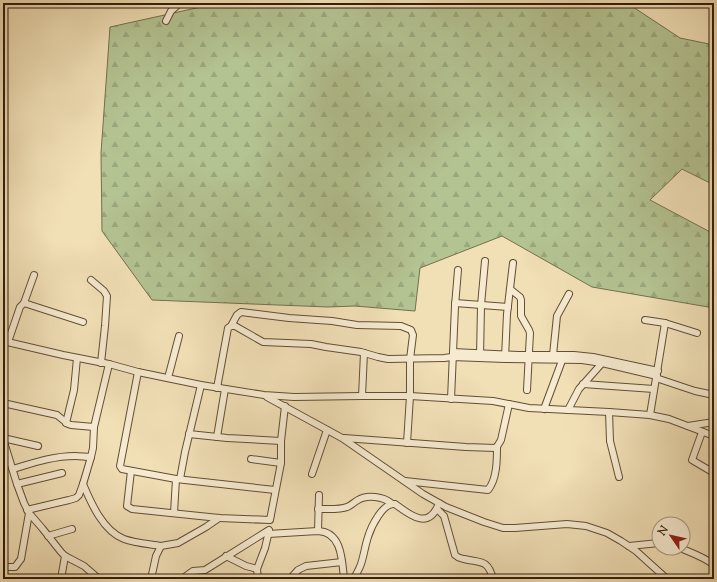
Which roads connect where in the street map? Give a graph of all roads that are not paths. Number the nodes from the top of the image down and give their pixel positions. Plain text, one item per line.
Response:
1 (180, 3) edge
2 (166, 21) dead end
3 (485, 261) dead end
4 (513, 263) dead end
5 (458, 270) dead end
6 (34, 276) dead end
7 (91, 280) dead end
8 (510, 289) junction
9 (569, 294) dead end
10 (24, 303) junction
11 (455, 303) junction
12 (482, 305) junction
13 (508, 307) junction
14 (645, 320) dead end
15 (83, 322) dead end
16 (665, 323) junction
17 (231, 326) junction
18 (697, 333) dead end
19 (180, 336) dead end
20 (5, 342) edge
21 (364, 353) junction
22 (452, 354) junction
23 (553, 355) junction
24 (480, 356) junction
25 (505, 357) junction
26 (563, 357) junction
27 (77, 358) junction
28 (529, 358) junction
29 (410, 359) junction
30 (604, 362) junction
31 (101, 363) junction
32 (109, 364) junction
33 (138, 372) junction
34 (657, 375) junction
35 (168, 378) junction
36 (583, 384) junction
37 (201, 385) junction
38 (217, 388) junction
39 (225, 389) junction
40 (654, 389) junction
41 (527, 390) dead end
42 (264, 395) junction
43 (714, 395) edge
44 (362, 396) junction
45 (410, 396) junction
46 (289, 397) junction
47 (451, 399) junction
48 (3, 402) edge
49 (509, 404) junction
50 (288, 408) junction
51 (544, 409) junction
52 (568, 410) junction
53 (609, 412) junction
54 (650, 415) junction
55 (714, 422) edge
56 (66, 423) junction
57 (688, 426) junction
58 (94, 427) junction
59 (327, 430) junction
60 (702, 432) junction
61 (189, 434) junction
62 (714, 436) edge
63 (217, 437) junction
64 (342, 438) junction
65 (3, 440) edge
66 (281, 441) junction
67 (407, 443) junction
68 (38, 446) dead end
69 (497, 447) junction
70 (91, 457) junction
71 (251, 459) dead end
72 (281, 463) junction
73 (13, 469) junction
74 (131, 471) junction
75 (62, 473) dead end
76 (714, 473) edge
77 (312, 474) dead end
78 (619, 477) dead end
79 (178, 479) junction
80 (404, 480) junction
81 (421, 482) junction
82 (17, 484) junction
83 (83, 484) junction
84 (412, 486) junction
85 (275, 490) junction
86 (319, 495) dead end
87 (391, 503) junction
88 (438, 506) junction
89 (318, 509) junction
90 (28, 512) junction
91 (174, 513) junction
92 (219, 518) junction
93 (270, 520) junction
94 (72, 529) dead end
95 (318, 531) junction
96 (269, 532) junction
97 (48, 536) junction
98 (651, 544) edge
99 (161, 546) junction
100 (629, 546) junction
101 (691, 554) edge
102 (65, 556) junction
103 (226, 556) junction
104 (714, 556) edge
105 (342, 562) junction
106 (712, 564) edge
107 (3, 565) edge
108 (257, 569) junction
109 (61, 579) edge
110 (99, 579) edge
111 (151, 579) edge
112 (185, 579) edge
113 (258, 579) edge
114 (290, 579) edge
115 (344, 579) edge
116 (354, 579) edge
117 (493, 579) edge
118 (667, 579) edge

1 - 2 street
3 - 12 street
4 - 8 street
5 - 11 street
6 - 10 street
7 - 31 street
8 - 13 street
8 - 28 street
9 - 23 street
10 - 15 street
10 - 20 street
11 - 12 street
11 - 22 street
12 - 13 street
12 - 24 street
13 - 25 street
14 - 16 street
16 - 18 street
16 - 34 street
17 - 21 street
17 - 29 street
17 - 38 street
19 - 35 street
20 - 27 street
21 - 29 street
21 - 44 street
22 - 24 street
22 - 29 street
22 - 47 street
23 - 26 street
23 - 28 street
24 - 25 street
25 - 28 street
26 - 28 street
26 - 30 street
26 - 51 street
27 - 31 street
27 - 56 street
28 - 41 street
29 - 45 street
30 - 34 street
30 - 36 street
31 - 32 street
32 - 33 street
32 - 58 street
33 - 35 street
33 - 74 street
34 - 40 street
34 - 43 street
35 - 37 street
36 - 40 street
36 - 52 street
37 - 38 street
37 - 61 street
38 - 39 street
39 - 42 street
39 - 63 street
40 - 54 street
42 - 46 street
42 - 50 street
44 - 45 street
44 - 46 street
45 - 47 street
45 - 67 street
46 - 50 street
47 - 49 street
48 - 56 street
49 - 51 street
49 - 69 street
50 - 59 street
50 - 66 street
51 - 52 street
52 - 53 street
53 - 54 street
53 - 78 street
54 - 57 street
55 - 57 street
56 - 58 street
57 - 60 street
58 - 70 street
59 - 64 street
59 - 77 street
60 - 62 street
60 - 76 street
61 - 63 street
61 - 79 street
63 - 66 street
64 - 67 street
64 - 80 street
65 - 68 street
65 - 73 street
66 - 72 street
67 - 69 street
69 - 81 street
70 - 73 street
70 - 83 street
71 - 72 street
72 - 85 street
73 - 82 street
74 - 79 street
74 - 91 street
75 - 82 street
79 - 85 street
79 - 91 street
80 - 81 street
80 - 84 street
81 - 84 street
82 - 90 street
83 - 90 street
83 - 99 street
84 - 88 street
85 - 93 street
86 - 89 street
87 - 88 street
87 - 89 street
87 - 116 street
88 - 100 street
88 - 117 street
89 - 95 street
90 - 97 street
90 - 107 street
91 - 92 street
92 - 93 street
92 - 99 street
93 - 96 street
94 - 97 street
95 - 96 street
95 - 105 street
96 - 103 street
96 - 108 street
97 - 102 street
98 - 100 street
99 - 111 street
100 - 118 street
101 - 106 street
102 - 109 street
102 - 110 street
103 - 108 street
103 - 112 street
104 - 106 street
105 - 114 street
105 - 115 street
108 - 113 street

